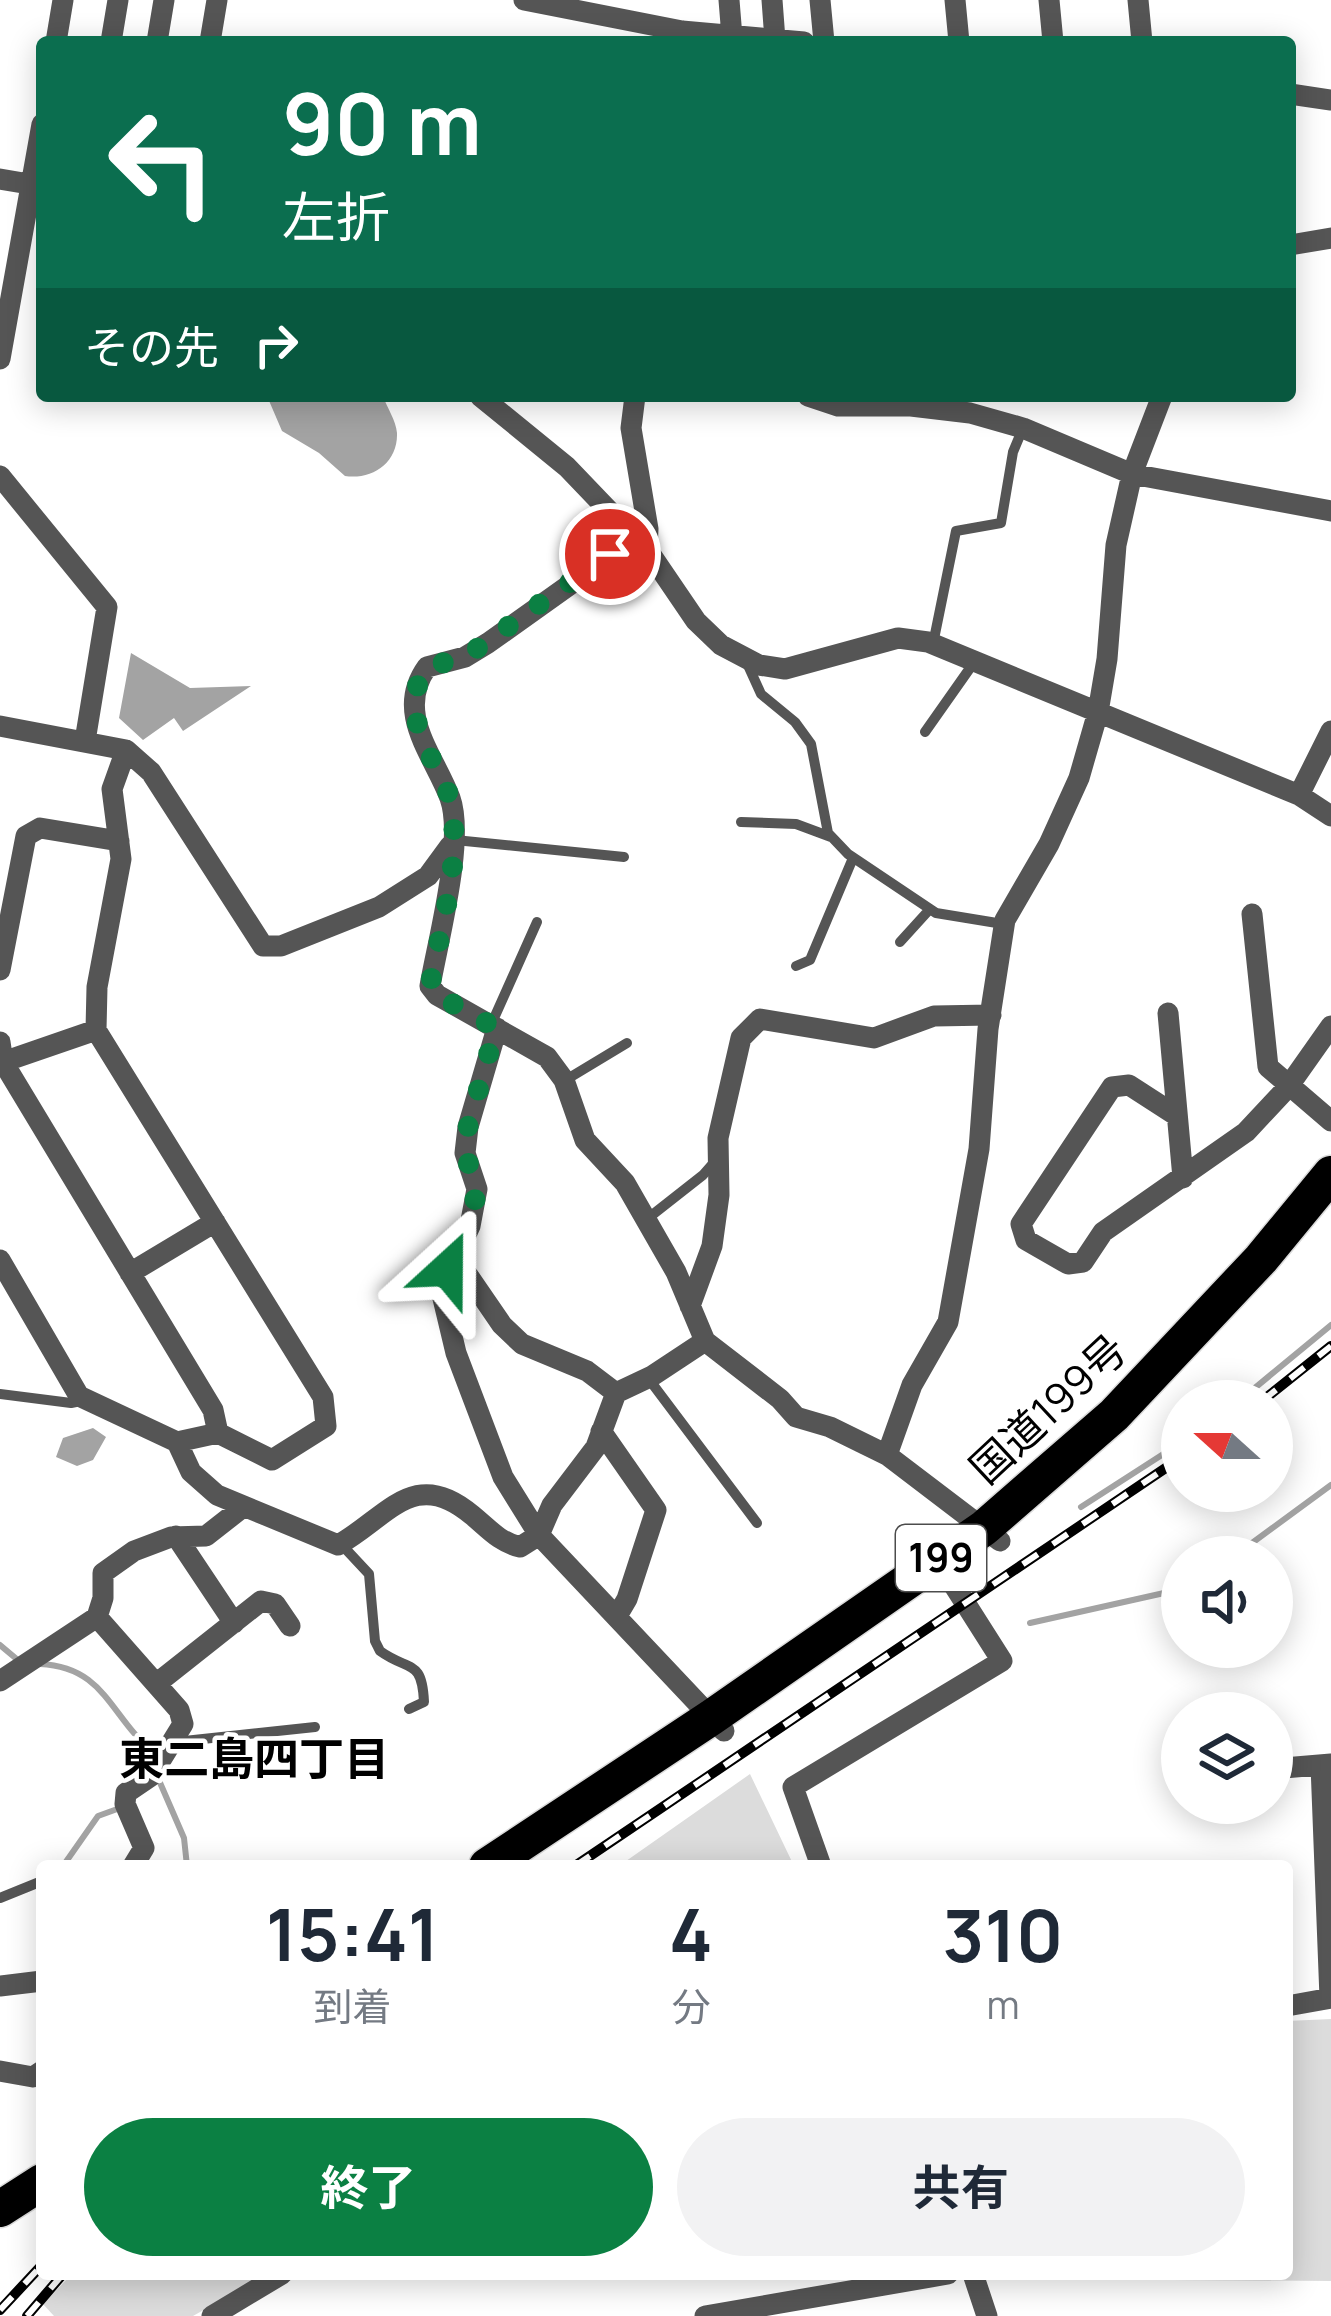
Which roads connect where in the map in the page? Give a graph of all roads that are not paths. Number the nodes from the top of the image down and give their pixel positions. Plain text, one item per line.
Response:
1 (63, 0) edge
2 (118, 0) edge
3 (164, 0) edge
4 (217, 0) edge
5 (524, 0) edge
6 (729, 0) edge
7 (772, 0) edge
8 (820, 0) edge
9 (955, 0) edge
10 (1049, 0) edge
11 (1138, 0) edge
12 (585, 6) edge
13 (632, 11) edge
14 (57, 36) edge
15 (112, 36) edge
16 (158, 36) edge
17 (211, 36) edge
18 (681, 36) edge
19 (732, 36) edge
20 (775, 36) edge
21 (823, 36) edge
22 (958, 36) edge
23 (1052, 36) edge
24 (1141, 36) edge
25 (1296, 95) edge
26 (1331, 100) edge
27 (0, 179) edge
28 (36, 186) edge
29 (36, 190) edge
30 (1331, 238) edge
31 (1296, 243) edge
32 (1, 347) edge
33 (487, 402) edge
34 (634, 402) edge
35 (826, 402) edge
36 (1160, 402) edge
37 (1023, 428) junction
38 (1132, 474) junction
39 (0, 476) edge
40 (1331, 511) edge
41 (642, 533) junction
42 (933, 644) junction
43 (745, 658) junction
44 (975, 661) junction
45 (1098, 712) junction
46 (0, 727) edge
47 (1331, 731) edge
48 (925, 732) dead end
49 (85, 740) junction
50 (126, 750) junction
51 (1299, 796) junction
52 (1331, 817) edge
53 (741, 822) dead end
54 (832, 837) junction
55 (454, 840) junction
56 (118, 841) junction
57 (624, 856) dead end
58 (854, 858) junction
59 (930, 909) junction
60 (1252, 914) dead end
61 (537, 922) dead end
62 (1004, 925) junction
63 (900, 942) dead end
64 (796, 966) dead end
65 (0, 970) edge
66 (1168, 1013) dead end
67 (991, 1016) junction
68 (1331, 1026) edge
69 (494, 1027) junction
70 (96, 1030) junction
71 (627, 1042) dead end
72 (1, 1056) edge
73 (564, 1082) junction
74 (1288, 1087) junction
75 (1178, 1116) junction
76 (1331, 1121) edge
77 (718, 1158) junction
78 (1331, 1174) edge
79 (1183, 1178) junction
80 (1331, 1212) edge
81 (646, 1219) junction
82 (215, 1222) junction
83 (454, 1255) junction
84 (0, 1260) edge
85 (130, 1273) junction
86 (690, 1306) junction
87 (704, 1341) junction
88 (648, 1378) junction
89 (616, 1393) junction
90 (0, 1394) edge
91 (87, 1400) junction
92 (601, 1431) junction
93 (218, 1433) junction
94 (177, 1442) junction
95 (887, 1455) junction
96 (243, 1507) junction
97 (758, 1523) dead end
98 (539, 1534) junction
99 (992, 1534) junction
100 (176, 1536) junction
101 (341, 1544) junction
102 (949, 1576) junction
103 (616, 1616) junction
104 (97, 1617) junction
105 (234, 1623) junction
106 (290, 1626) dead end
107 (0, 1681) edge
108 (156, 1684) junction
109 (409, 1709) dead end
110 (718, 1724) junction
111 (315, 1727) dead end
112 (171, 1743) junction
113 (1326, 1764) edge
114 (1293, 1767) edge
115 (137, 1860) edge
116 (497, 1860) edge
117 (530, 1860) edge
118 (819, 1860) edge
119 (36, 1883) edge
120 (0, 1898) edge
121 (36, 1982) edge
122 (0, 1986) edge
123 (1330, 1998) edge
124 (1293, 2005) edge
125 (0, 2071) edge
126 (36, 2076) edge
127 (36, 2159) edge
128 (0, 2181) edge
129 (36, 2186) edge
130 (0, 2209) edge
131 (272, 2280) edge
132 (913, 2280) edge
133 (975, 2280) edge
134 (212, 2316) edge
135 (705, 2316) edge
136 (987, 2316) edge

1 - 14 street
2 - 15 street
3 - 16 street
4 - 17 street
5 - 12 street
6 - 19 street
7 - 20 street
8 - 21 street
9 - 22 street
10 - 23 street
11 - 24 street
12 - 13 street
13 - 18 street
25 - 26 street
27 - 28 street
29 - 32 street
30 - 31 street
33 - 41 street
34 - 41 street
35 - 37 street
36 - 38 street
37 - 38 street
37 - 42 lane
38 - 40 street
38 - 45 street
39 - 49 street
41 - 43 street
41 - 55 street
42 - 43 street
42 - 44 street
43 - 54 lane
44 - 45 street
44 - 48 lane
45 - 51 street
45 - 62 street
46 - 49 street
47 - 51 street
49 - 50 street
50 - 55 street
50 - 56 street
51 - 52 street
53 - 54 lane
54 - 58 lane
55 - 57 lane
55 - 69 street
56 - 65 street
56 - 70 street
58 - 59 lane
58 - 64 lane
59 - 62 lane
59 - 63 lane
60 - 74 street
61 - 69 lane
62 - 67 street
66 - 75 street
67 - 77 street
67 - 95 street
68 - 74 street
69 - 73 street
69 - 83 street
70 - 72 street
70 - 82 street
71 - 73 lane
72 - 85 street
73 - 81 street
74 - 76 street
74 - 79 street
75 - 79 street
75 - 79 street
77 - 81 lane
77 - 86 street
78 - 99 highway, 国道199号 / 199
80 - 99 highway, 国道199号 / 199
81 - 86 street
82 - 85 street
82 - 93 street
83 - 89 street
83 - 98 street
84 - 91 street
85 - 93 street
86 - 87 street
87 - 88 street
87 - 95 street
88 - 89 street
88 - 97 lane
89 - 92 street
90 - 91 lane
91 - 94 street
92 - 98 street
92 - 103 street
93 - 94 street
94 - 96 street
95 - 99 street
96 - 100 street
96 - 101 street
98 - 101 street
98 - 103 street
99 - 102 highway, 国道199号 / 199
99 - 110 highway, 国道199号 / 199
100 - 104 street
100 - 105 street
101 - 109 lane
102 - 110 highway, 国道199号 / 199
102 - 118 street
103 - 110 street
104 - 107 street
104 - 108 street
105 - 106 street
105 - 108 street
108 - 112 street
110 - 116 highway, 国道199号 / 199
110 - 117 highway, 国道199号 / 199
111 - 112 lane
112 - 115 street
113 - 114 street
113 - 123 street
119 - 120 lane
121 - 122 street
123 - 124 street
125 - 126 street
127 - 128 highway
129 - 130 highway
131 - 134 street
132 - 135 street
133 - 136 street

